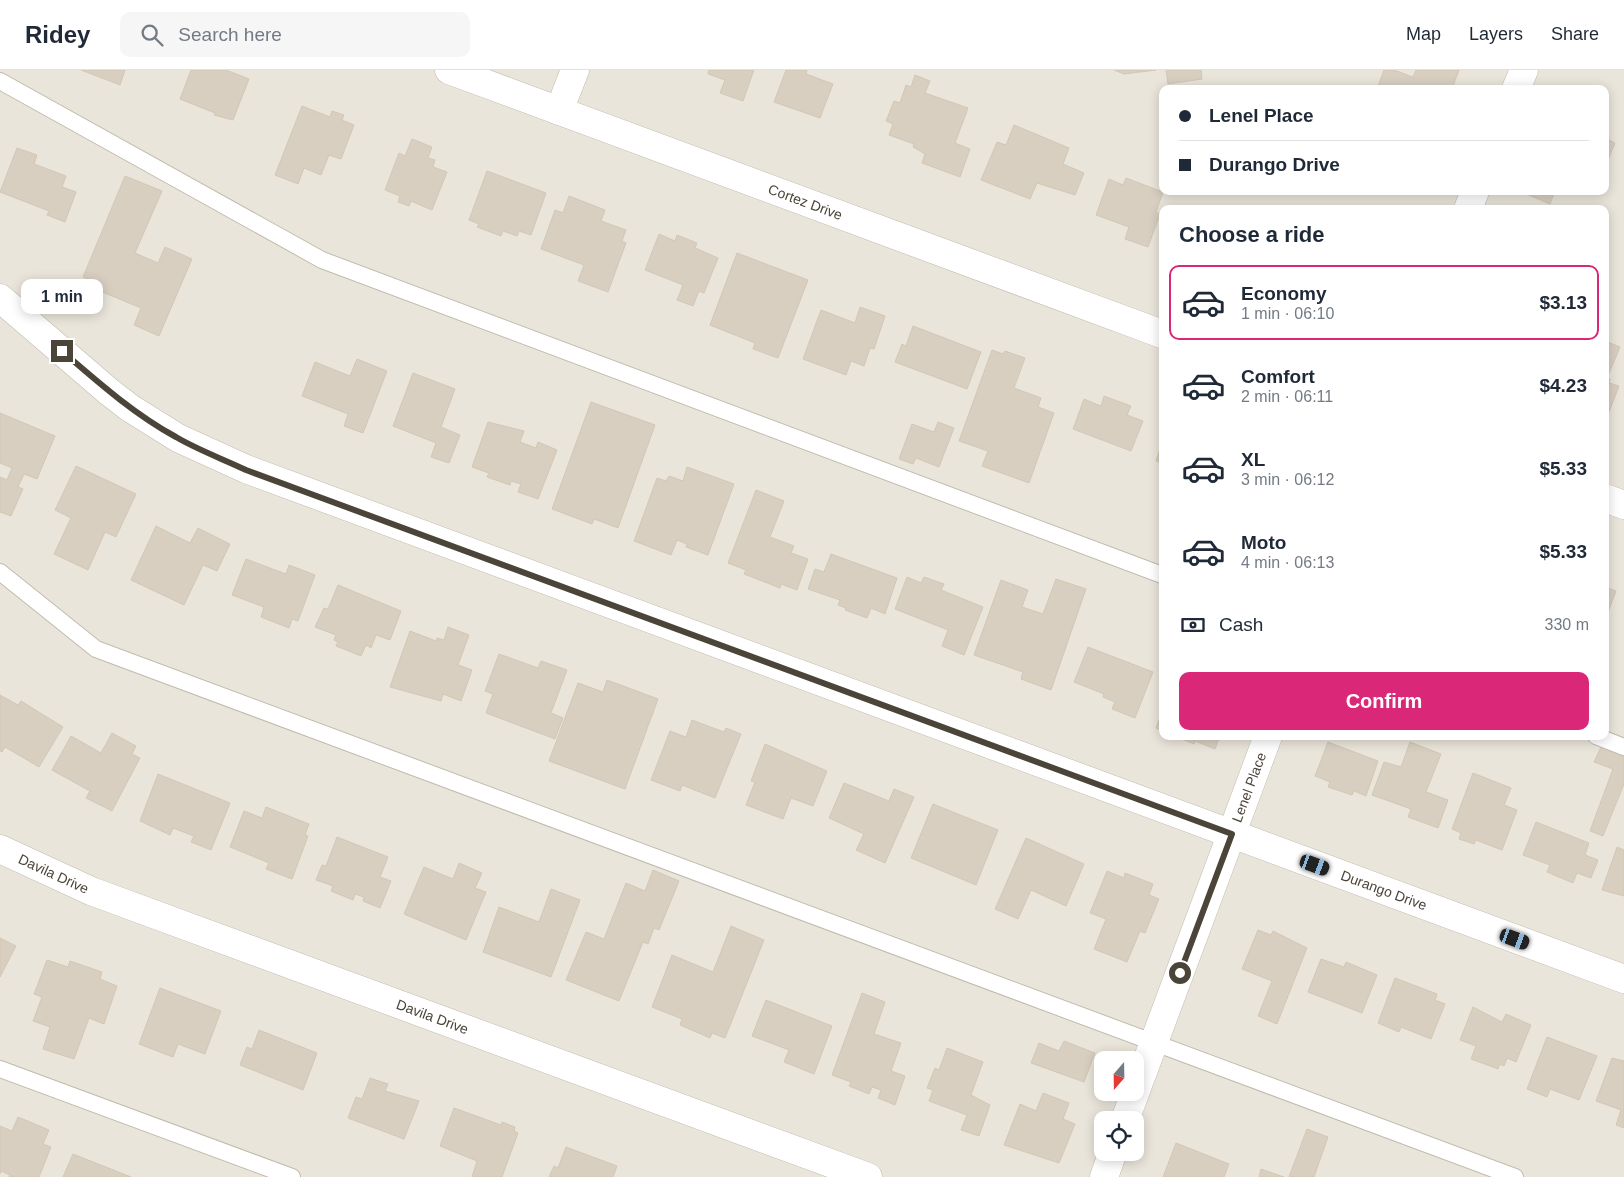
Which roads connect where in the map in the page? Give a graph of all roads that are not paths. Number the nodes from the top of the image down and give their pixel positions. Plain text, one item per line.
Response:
1 (449, 70) edge
2 (576, 70) edge
3 (1524, 70) edge
4 (0, 81) edge
5 (1518, 85) edge
6 (559, 111) junction
7 (0, 298) edge
8 (1159, 333) edge
9 (1609, 499) edge
10 (1624, 505) edge
11 (0, 572) edge
12 (1159, 574) edge
13 (1267, 740) edge
14 (1606, 740) edge
15 (1624, 747) edge
16 (1232, 834) junction
17 (0, 849) edge
18 (1624, 979) edge
19 (1155, 1042) junction
20 (0, 1069) edge
21 (1128, 1111) edge
22 (1110, 1161) edge
23 (292, 1177) edge
24 (868, 1177) edge
25 (1104, 1177) edge
26 (1514, 1177) edge

1 - 6 street, Cortez Drive
2 - 6 street
3 - 5 street
4 - 12 lane
6 - 8 street, Cortez Drive
7 - 16 street, Durango Drive
9 - 10 street
11 - 19 lane
13 - 16 street, Lenel Place
14 - 15 lane
16 - 18 street, Durango Drive
16 - 19 street, Lenel Place
17 - 24 street, Davila Drive
19 - 21 street, Lenel Place
19 - 26 lane
20 - 23 lane
22 - 25 street

